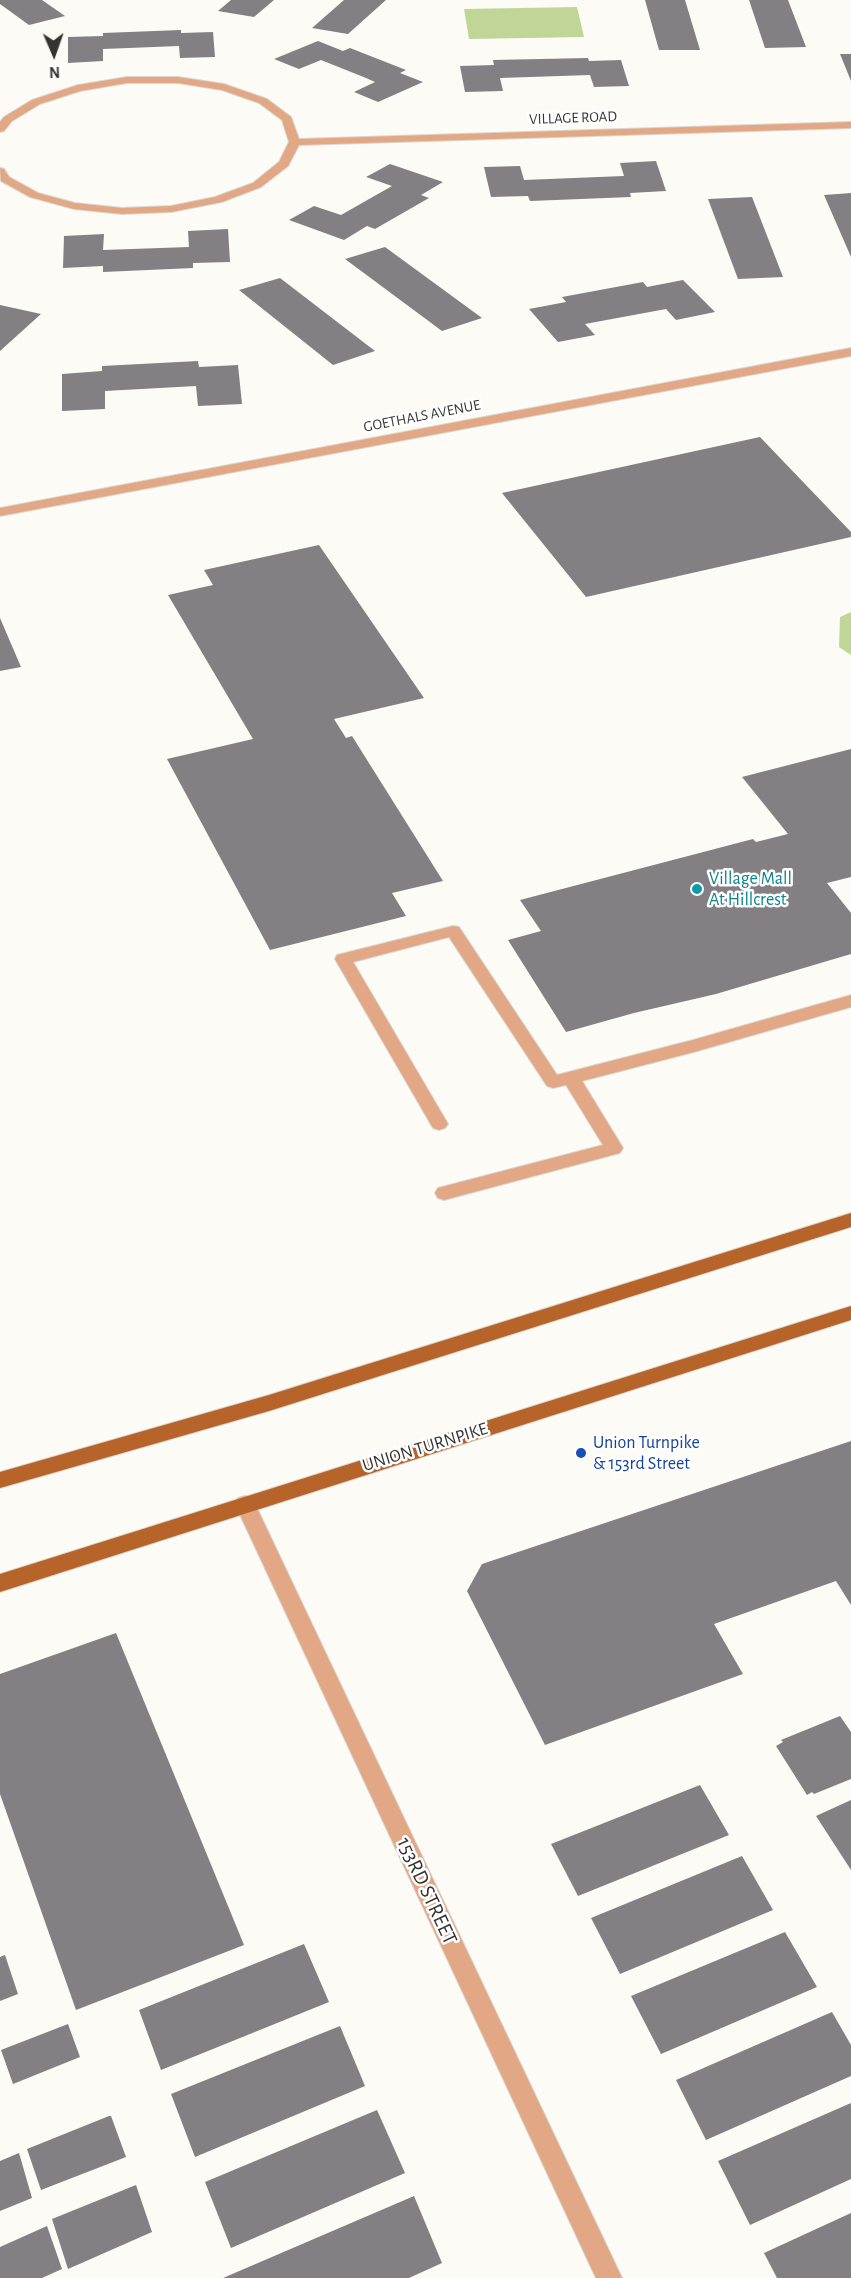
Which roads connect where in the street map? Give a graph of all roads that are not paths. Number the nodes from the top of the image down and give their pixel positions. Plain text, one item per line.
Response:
1 (851, 125) edge
2 (0, 129) edge
3 (295, 142) junction
4 (0, 171) edge
5 (851, 352) edge
6 (0, 512) edge
7 (851, 1001) edge
8 (571, 1078) junction
9 (440, 1124) dead end
10 (444, 1193) dead end
11 (851, 1220) edge
12 (851, 1313) edge
13 (0, 1480) edge
14 (245, 1504) junction
15 (0, 1583) edge
16 (609, 2278) edge

1 - 3 street, VILLAGE ROAD
2 - 3 street
3 - 4 street
5 - 6 street, GOETHALS AVENUE
7 - 8 street
8 - 9 street
8 - 10 street
11 - 13 main road
12 - 14 main road, UNION TURNPIKE
14 - 15 main road, UNION TURNPIKE
14 - 16 street, 153RD STREET

